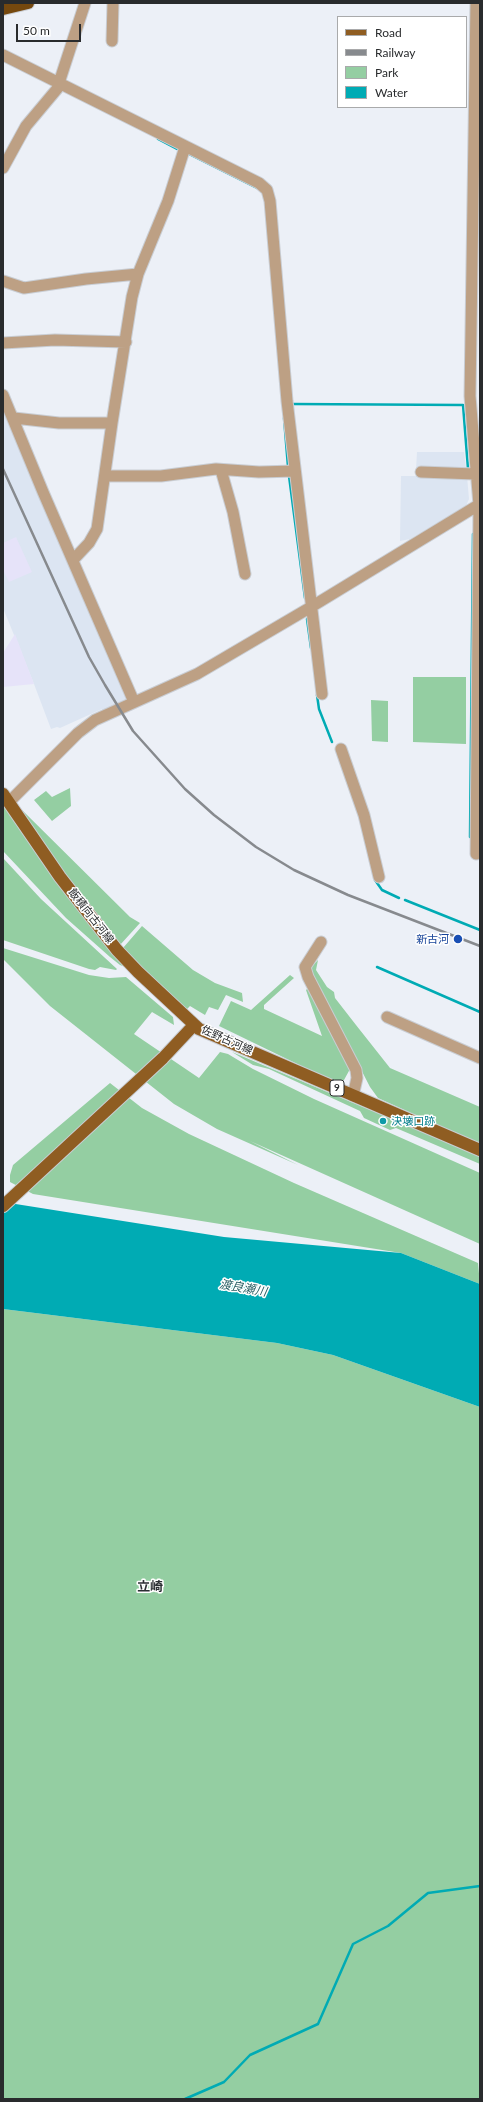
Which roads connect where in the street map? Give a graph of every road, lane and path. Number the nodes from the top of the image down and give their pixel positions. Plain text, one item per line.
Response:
1 (28, 3) edge
2 (85, 3) edge
3 (113, 3) edge
4 (476, 3) edge
5 (3, 9) edge
6 (112, 41) dead end
7 (3, 55) edge
8 (60, 83) junction
9 (186, 147) junction
10 (3, 168) edge
11 (138, 274) junction
12 (3, 281) edge
13 (126, 342) junction
14 (3, 343) edge
15 (3, 395) edge
16 (14, 418) junction
17 (112, 423) junction
18 (221, 470) junction
19 (295, 471) junction
20 (421, 472) dead end
21 (475, 474) junction
22 (106, 476) junction
23 (480, 504) edge
24 (73, 560) junction
25 (245, 574) dead end
26 (480, 576) edge
27 (311, 607) junction
28 (479, 649) edge
29 (322, 694) dead end
30 (134, 702) junction
31 (340, 749) dead end
32 (478, 782) edge
33 (6, 798) edge
34 (476, 854) dead end
35 (380, 877) dead end
36 (321, 942) dead end
37 (387, 1018) dead end
38 (194, 1025) junction
39 (480, 1058) edge
40 (353, 1096) junction
41 (480, 1150) edge
42 (3, 1206) edge

1 - 5 highway
2 - 8 street
3 - 6 street
4 - 21 street
7 - 8 street
8 - 9 street
8 - 10 street
9 - 11 street
9 - 19 street
11 - 12 street
11 - 13 street
13 - 14 street
13 - 17 street
15 - 16 street
16 - 17 street
16 - 24 street
17 - 22 street
18 - 19 street
18 - 22 street
18 - 25 street
19 - 27 street
20 - 21 street
21 - 23 street
22 - 24 street
23 - 26 street
23 - 27 street
24 - 30 street
26 - 28 street
27 - 29 street
27 - 30 street
28 - 32 street
30 - 33 street
31 - 35 street
32 - 34 street
33 - 38 main road, 飯積向古河線
36 - 40 street
37 - 39 street
38 - 40 main road, 佐野古河線 / 9
38 - 42 main road, 佐野古河線
40 - 41 main road, 佐野古河線 / 9

